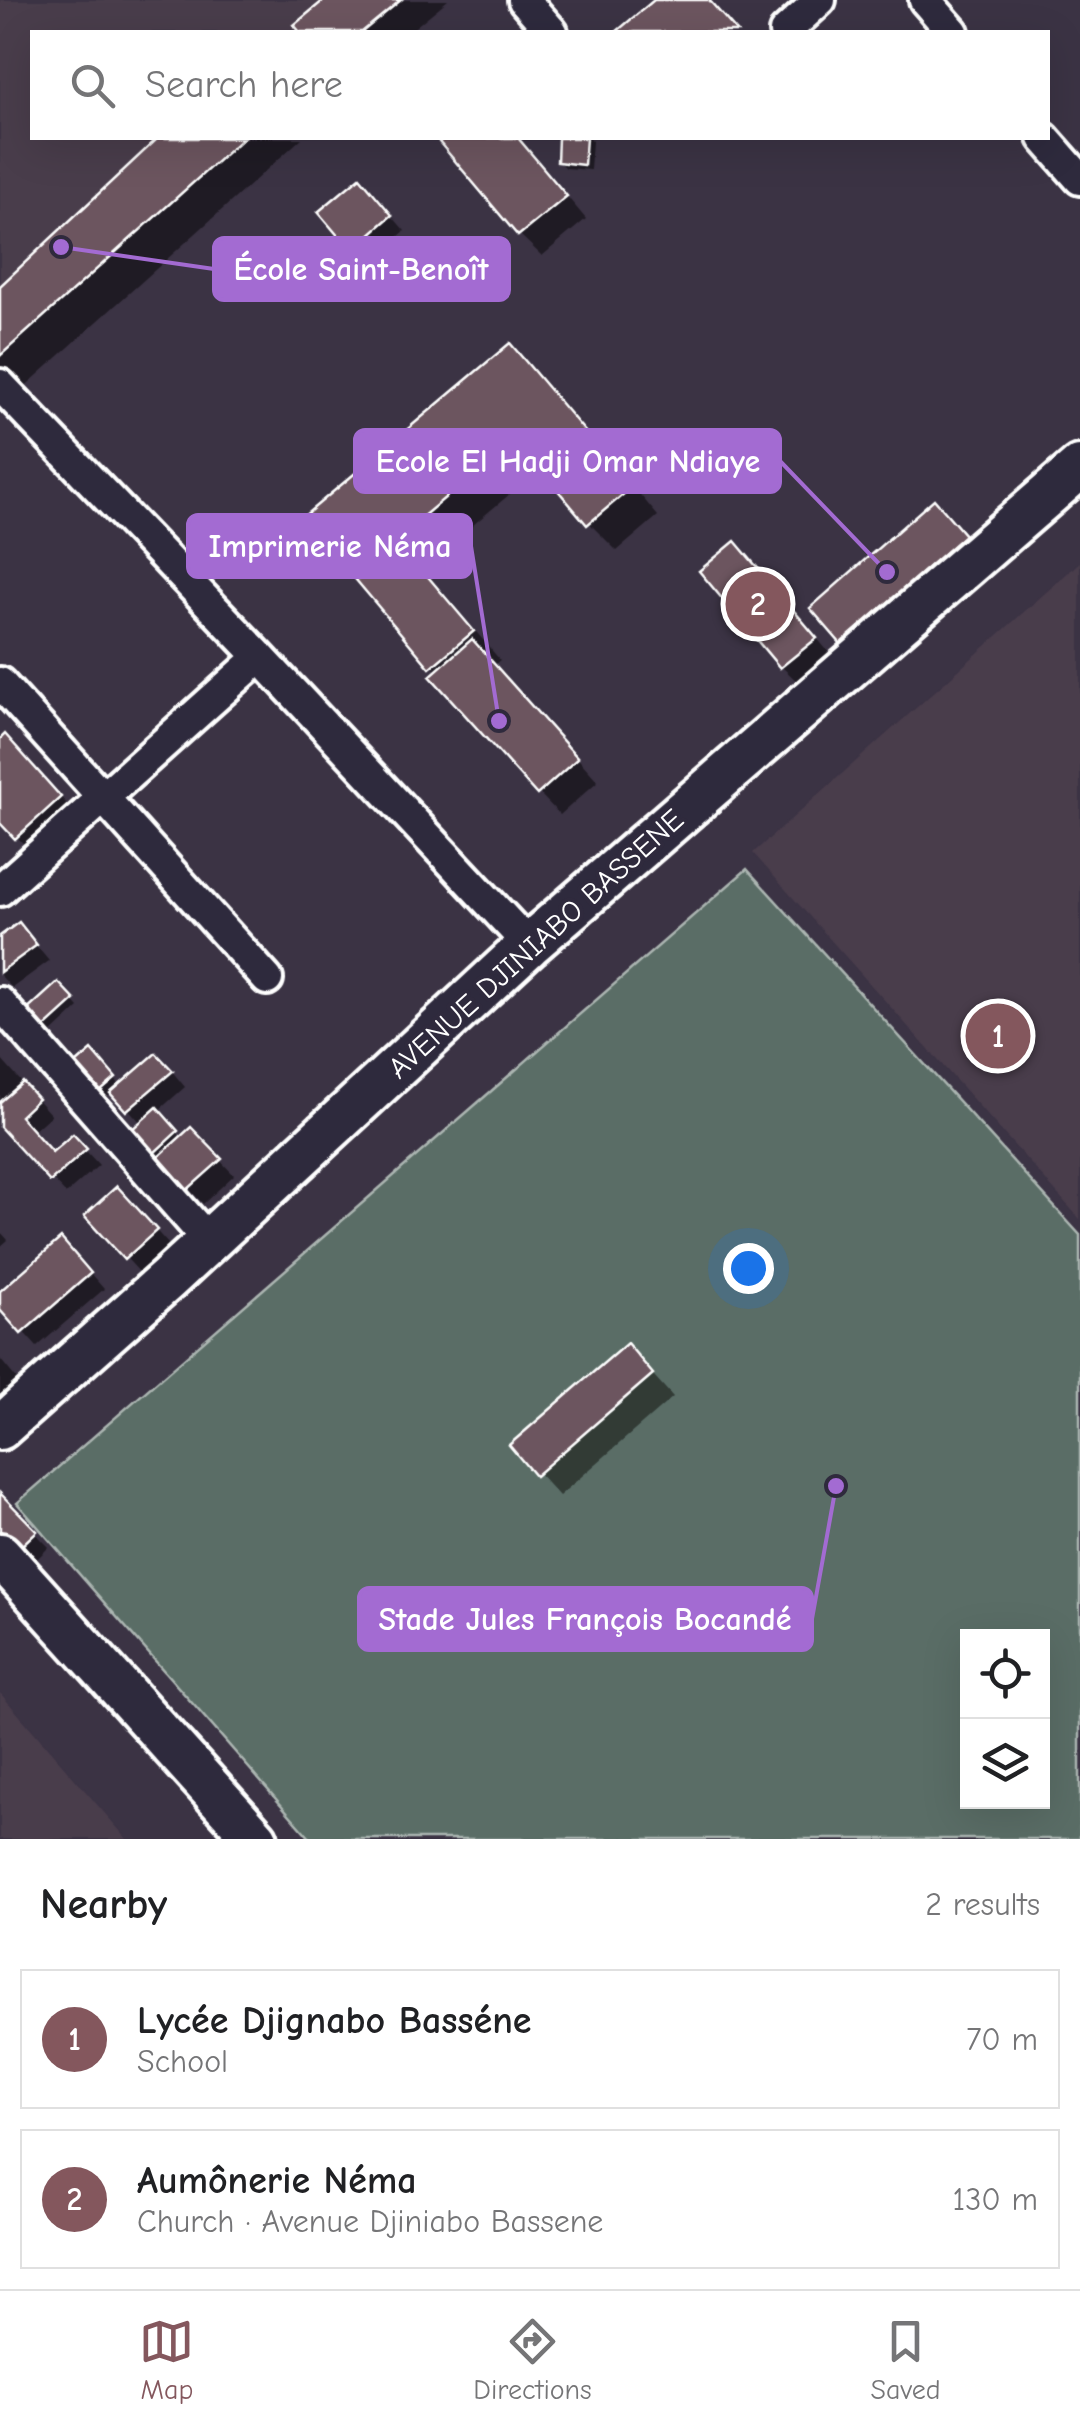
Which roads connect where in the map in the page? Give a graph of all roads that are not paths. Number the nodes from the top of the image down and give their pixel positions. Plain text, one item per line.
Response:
1 (524, 0) edge
2 (820, 0) edge
3 (925, 0) edge
4 (550, 30) edge
5 (787, 30) edge
6 (951, 30) edge
7 (1046, 140) edge
8 (1080, 179) edge
9 (0, 385) edge
10 (1080, 468) edge
11 (260, 656) junction
12 (0, 683) edge
13 (103, 797) junction
14 (0, 890) edge
15 (530, 945) junction
16 (267, 979) dead end
17 (0, 1003) edge
18 (208, 1240) junction
19 (0, 1428) edge
20 (0, 1555) edge
21 (256, 1839) edge

1 - 4 street
2 - 5 street
3 - 6 street
7 - 8 street
9 - 11 street
10 - 15 main road, AVENUE DJINIABO BASSENE
11 - 13 street
11 - 15 street
12 - 13 street
13 - 14 street
13 - 16 street
15 - 18 main road, AVENUE DJINIABO BASSENE
17 - 18 street
18 - 19 main road, AVENUE DJINIABO BASSENE
20 - 21 main road

